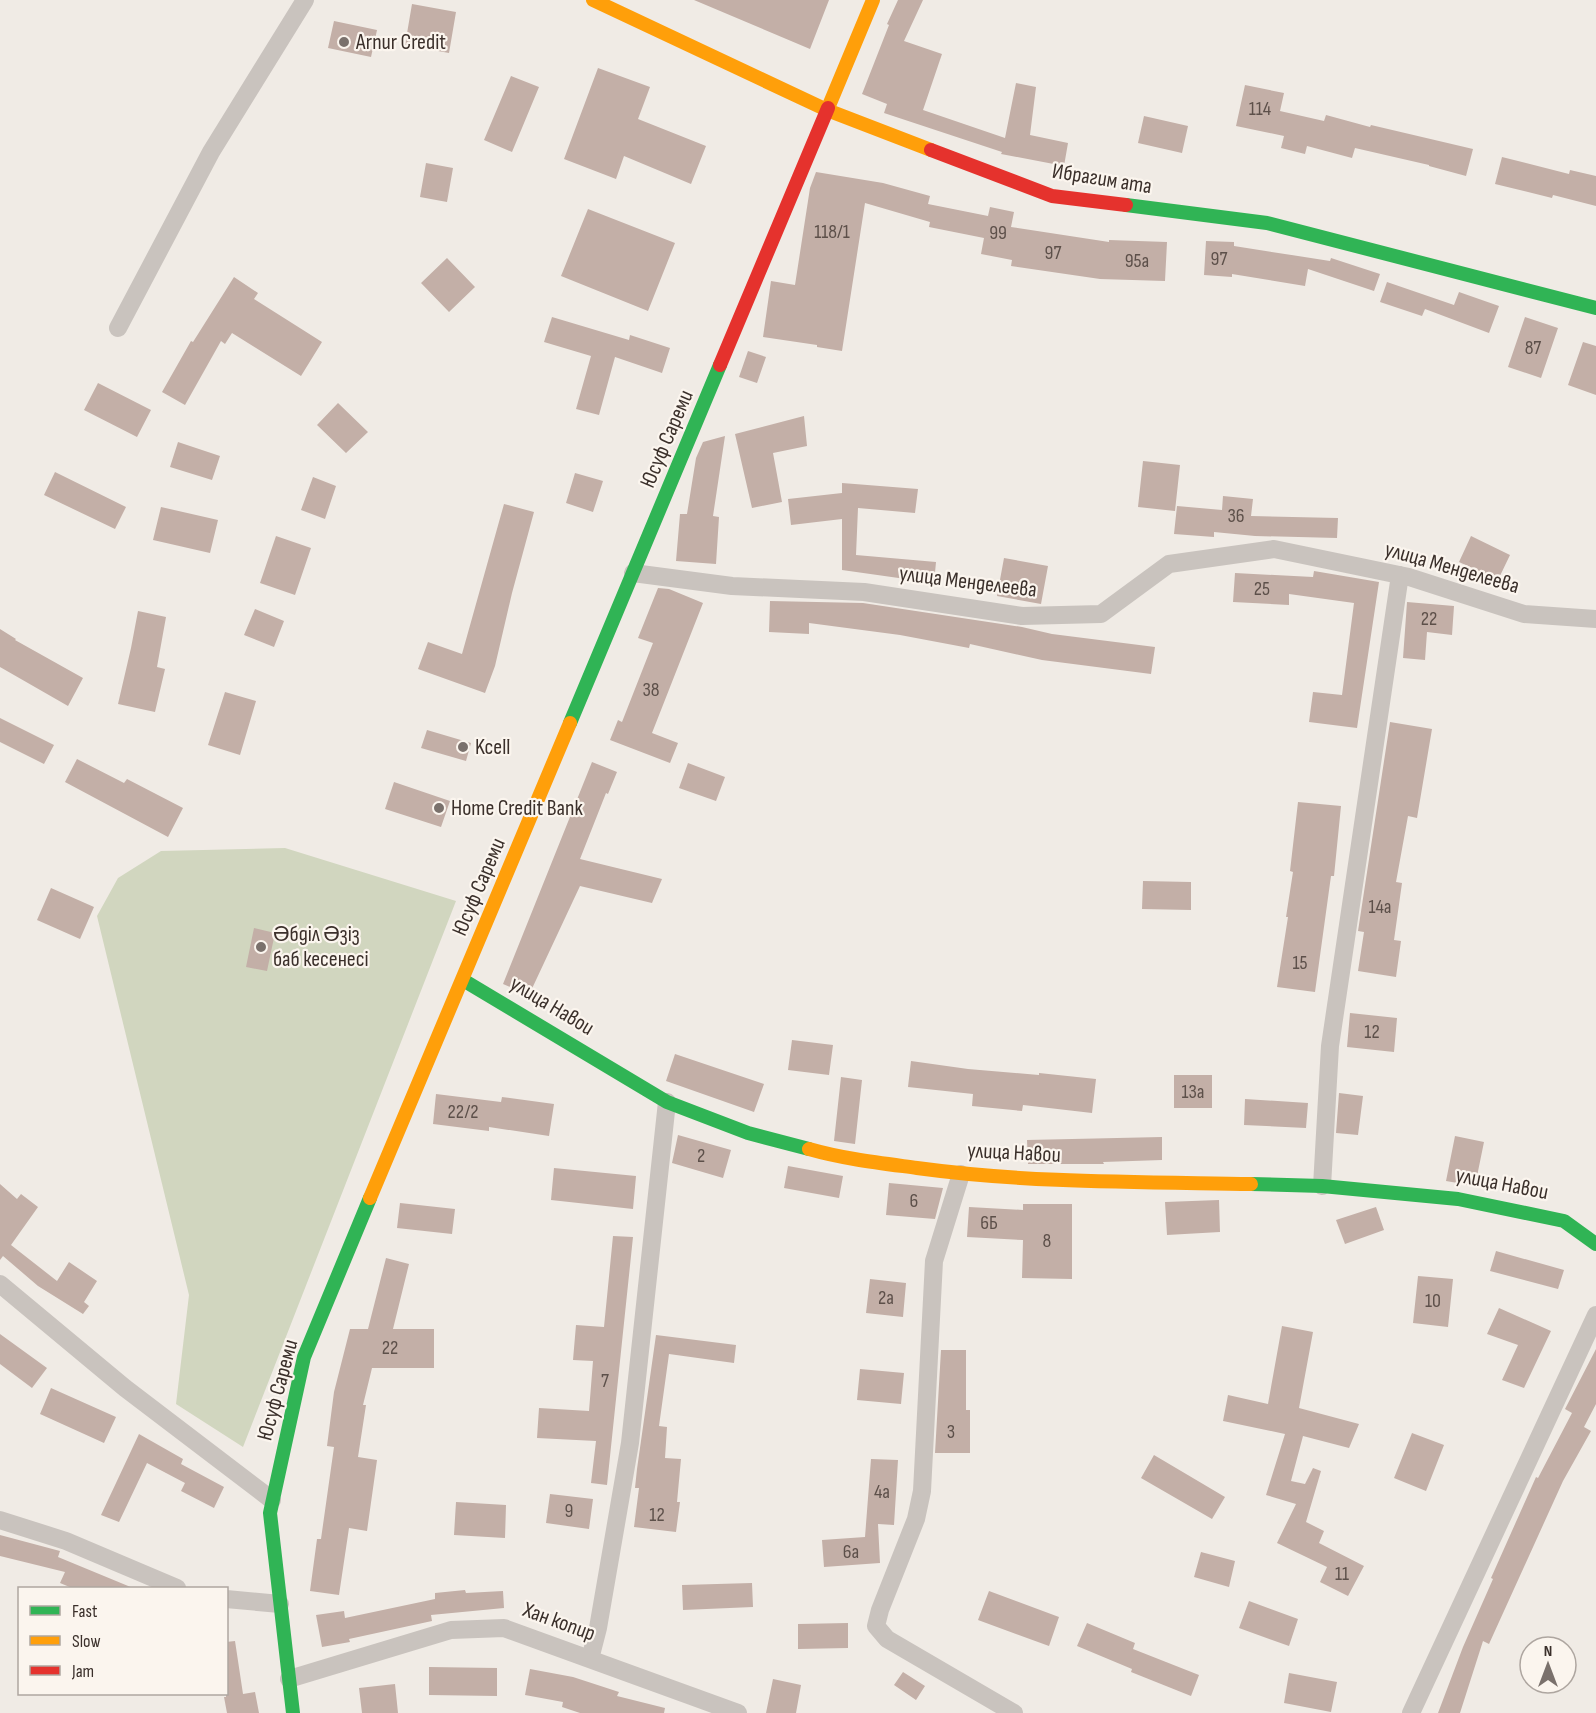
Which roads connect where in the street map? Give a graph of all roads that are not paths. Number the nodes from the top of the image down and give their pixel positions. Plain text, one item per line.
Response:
1 (305, 0) edge
2 (593, 0) edge
3 (873, 0) edge
4 (827, 110) junction
5 (1596, 308) edge
6 (118, 328) dead end
7 (633, 573) junction
8 (1401, 575) junction
9 (1596, 619) edge
10 (462, 980) junction
11 (667, 1102) junction
12 (961, 1174) junction
13 (1322, 1186) junction
14 (1596, 1244) edge
15 (0, 1284) edge
16 (1596, 1315) edge
17 (272, 1500) junction
18 (0, 1520) edge
19 (175, 1587) edge
20 (228, 1599) edge
21 (280, 1604) junction
22 (590, 1659) junction
23 (289, 1679) junction
24 (293, 1713) edge
25 (738, 1713) edge
26 (1014, 1713) edge
27 (1411, 1713) edge

1 - 6 street
2 - 4 street, Ибрагим ата
3 - 4 street, Юсуф Сареми
4 - 5 street, Ибрагим ата
4 - 7 street, Юсуф Сареми
7 - 8 street, улица Менделеева
7 - 10 street, Юсуф Сареми
8 - 9 street, улица Менделеева
8 - 13 street
10 - 11 street, улица Навои
10 - 17 street, Юсуф Сареми
11 - 12 street, улица Навои
11 - 22 street
12 - 13 street, улица Навои
12 - 26 street
13 - 14 street, улица Навои
15 - 17 street
16 - 27 street
17 - 21 street, Юсуф Сареми
18 - 19 street
20 - 21 street
21 - 23 street, Юсуф Сареми
22 - 23 street, Хан копир
22 - 25 street, Хан копир
23 - 24 street, Юсуф Сареми

